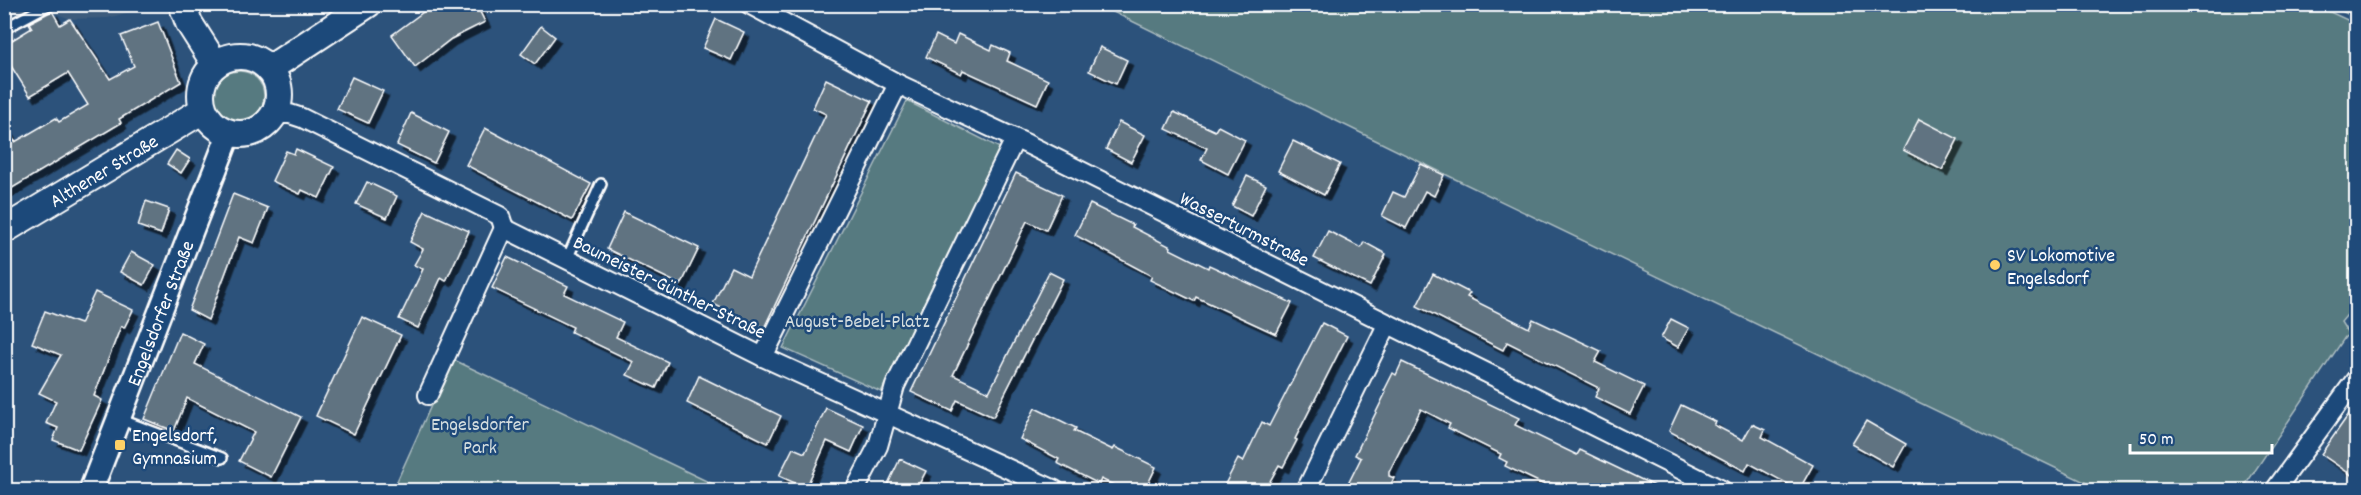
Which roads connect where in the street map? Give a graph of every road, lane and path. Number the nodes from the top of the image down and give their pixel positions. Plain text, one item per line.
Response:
1 (50, 4) edge
2 (182, 4) edge
3 (368, 4) edge
4 (749, 4) edge
5 (4, 24) edge
6 (215, 64) junction
7 (269, 69) junction
8 (898, 84) junction
9 (203, 110) junction
10 (274, 114) junction
11 (229, 134) junction
12 (1015, 139) junction
13 (601, 184) dead end
14 (504, 228) junction
15 (4, 230) edge
16 (567, 259) junction
17 (1387, 325) junction
18 (763, 357) junction
19 (2356, 379) edge
20 (428, 395) dead end
21 (889, 413) junction
22 (119, 419) junction
23 (222, 458) dead end
24 (92, 490) edge
25 (855, 490) edge
26 (1055, 490) edge
27 (1306, 490) edge
28 (1722, 490) edge
29 (2275, 490) edge

1 - 5 lane
2 - 6 main road
3 - 7 main road
4 - 8 street, Wasserturmstraße
6 - 7 main road
6 - 9 main road
7 - 10 main road
8 - 12 street, Wasserturmstraße
8 - 18 street
9 - 11 main road
9 - 15 main road, Althener Straße
10 - 11 main road
10 - 14 street, Baumeister-Günther-Straße
11 - 22 street, Engelsdorfer Straße
12 - 17 street, Wasserturmstraße
12 - 21 street
13 - 16 lane
14 - 16 street, Baumeister-Günther-Straße
14 - 20 street
16 - 18 street, Baumeister-Günther-Straße
17 - 27 street
17 - 28 street, Wasserturmstraße
18 - 21 street, Baumeister-Günther-Straße
19 - 29 street
21 - 25 street
21 - 26 street, Baumeister-Günther-Straße
22 - 23 lane
22 - 24 street, Engelsdorfer Straße

